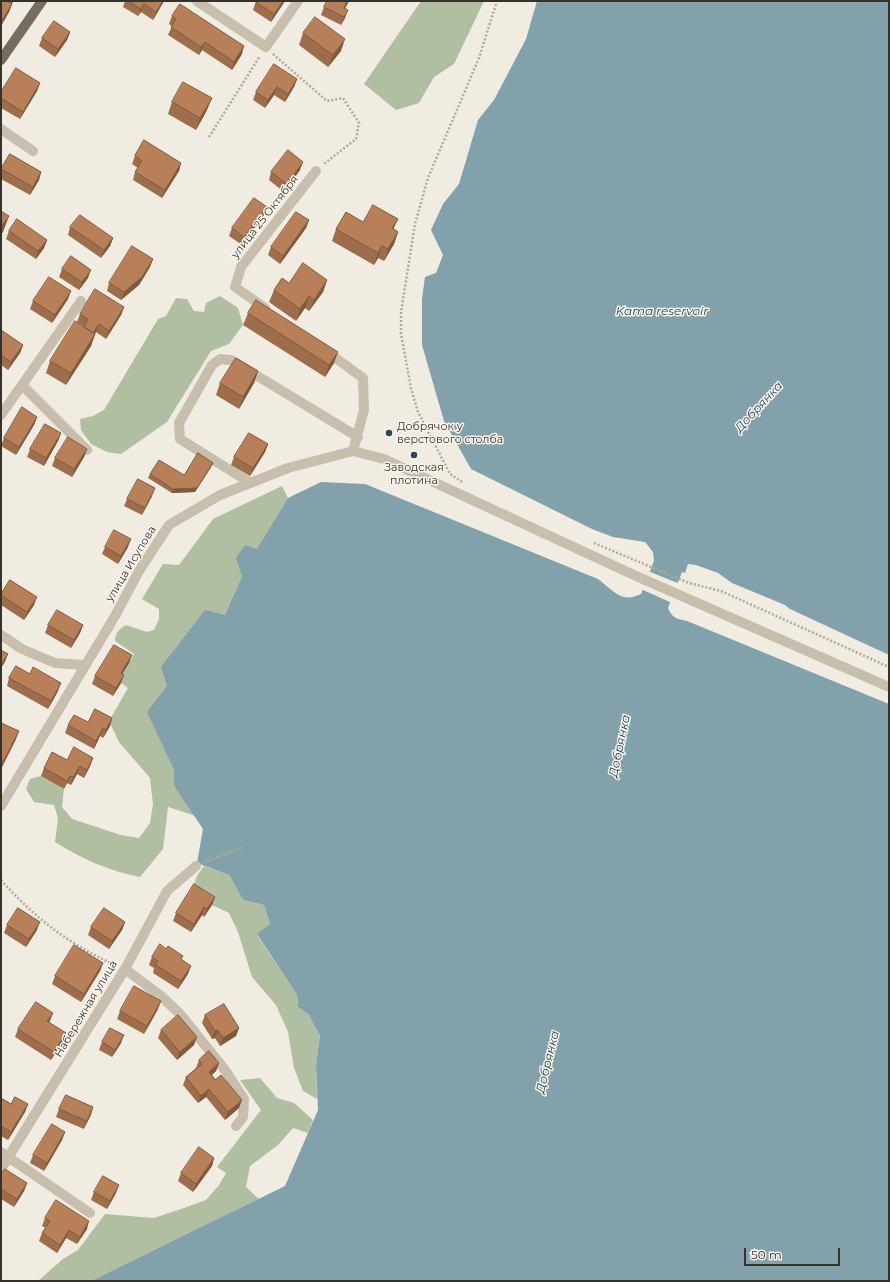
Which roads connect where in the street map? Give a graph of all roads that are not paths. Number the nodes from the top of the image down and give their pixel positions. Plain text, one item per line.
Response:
1 (42, 1) edge
2 (197, 1) edge
3 (298, 1) edge
4 (1, 60) edge
5 (1, 129) edge
6 (33, 151) dead end
7 (316, 171) road end
8 (81, 301) dead end
9 (272, 312) edge
10 (320, 347) edge
11 (22, 385) junction
12 (1, 415) edge
13 (358, 436) junction
14 (87, 450) edge
15 (353, 451) junction
16 (249, 482) junction
17 (1, 635) edge
18 (85, 665) junction
19 (889, 687) edge
20 (1, 806) edge
21 (196, 866) road end
22 (125, 969) junction
23 (236, 1126) dead end
24 (5, 1155) edge
25 (1, 1169) edge
26 (90, 1213) dead end

1 - 4 main road
2 - 3 street
5 - 6 street
7 - 9 street, улица 25 Октября
8 - 11 street
10 - 13 street
11 - 12 street
11 - 14 street
13 - 15 street
13 - 16 street
15 - 16 street, улица Исупова
15 - 19 street
16 - 18 street, улица Исупова
17 - 18 street
18 - 20 street, улица Исупова
21 - 22 street, Набережная улица
22 - 23 street
22 - 24 street, Набережная улица
24 - 25 street, Набережная улица
24 - 26 street

